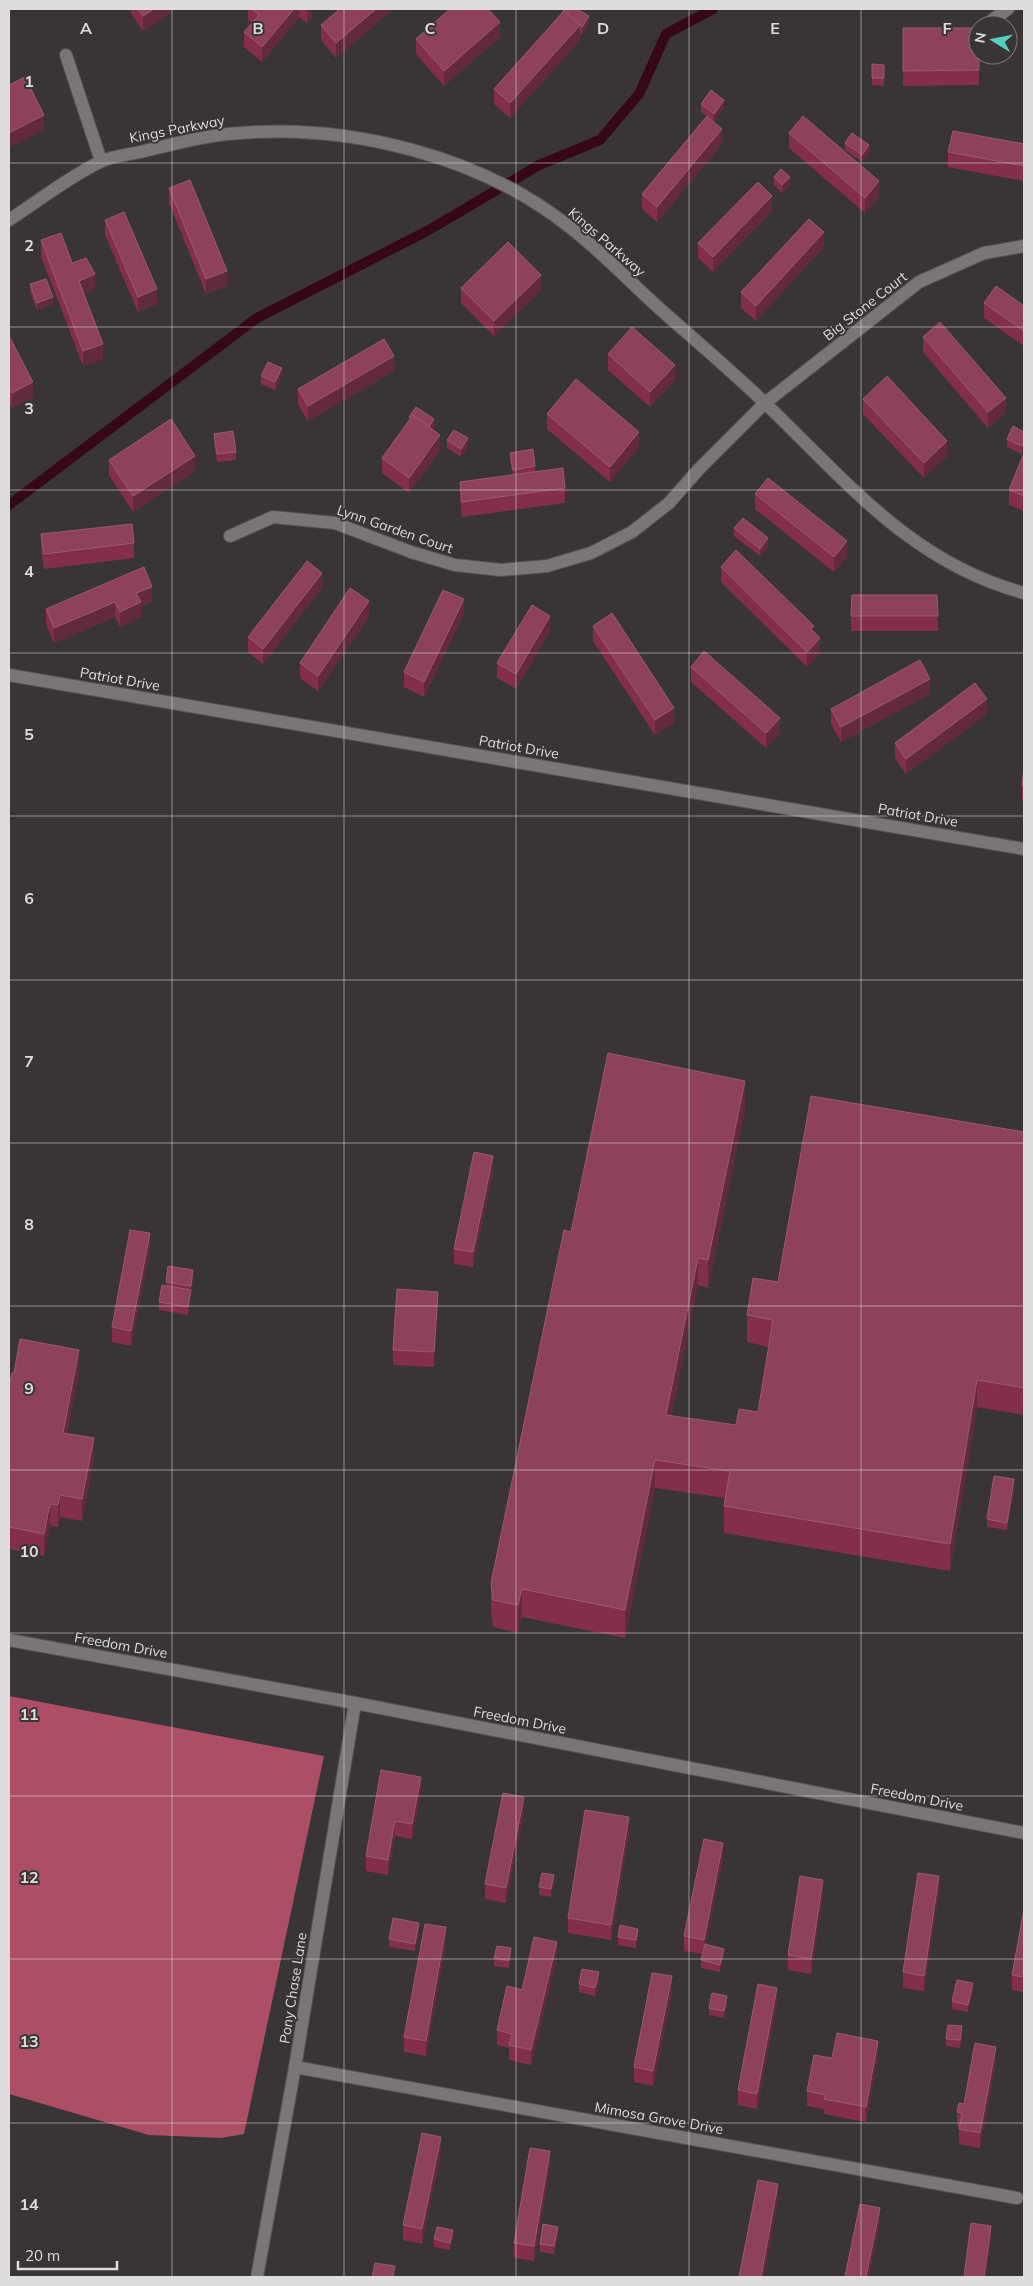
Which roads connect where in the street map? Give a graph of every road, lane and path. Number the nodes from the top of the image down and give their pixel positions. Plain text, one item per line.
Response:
1 (66, 55) dead end
2 (101, 161) junction
3 (9, 220) edge
4 (1024, 246) edge
5 (765, 403) junction
6 (230, 536) dead end
7 (1024, 593) edge
8 (9, 675) edge
9 (1024, 849) edge
10 (9, 1640) edge
11 (355, 1703) junction
12 (1024, 1832) edge
13 (295, 2067) junction
14 (1017, 2198) dead end
15 (257, 2277) edge

1 - 2 street
2 - 3 street, Kings Parkway
2 - 5 street, Kings Parkway
4 - 5 street, Big Stone Court
5 - 6 street, Lynn Garden Court
5 - 7 street, Kings Parkway
8 - 9 street, Patriot Drive
10 - 11 street, Freedom Drive
11 - 12 street, Freedom Drive
11 - 13 street, Pony Chase Lane
13 - 14 street, Mimosa Grove Drive
13 - 15 street, Pony Chase Lane

